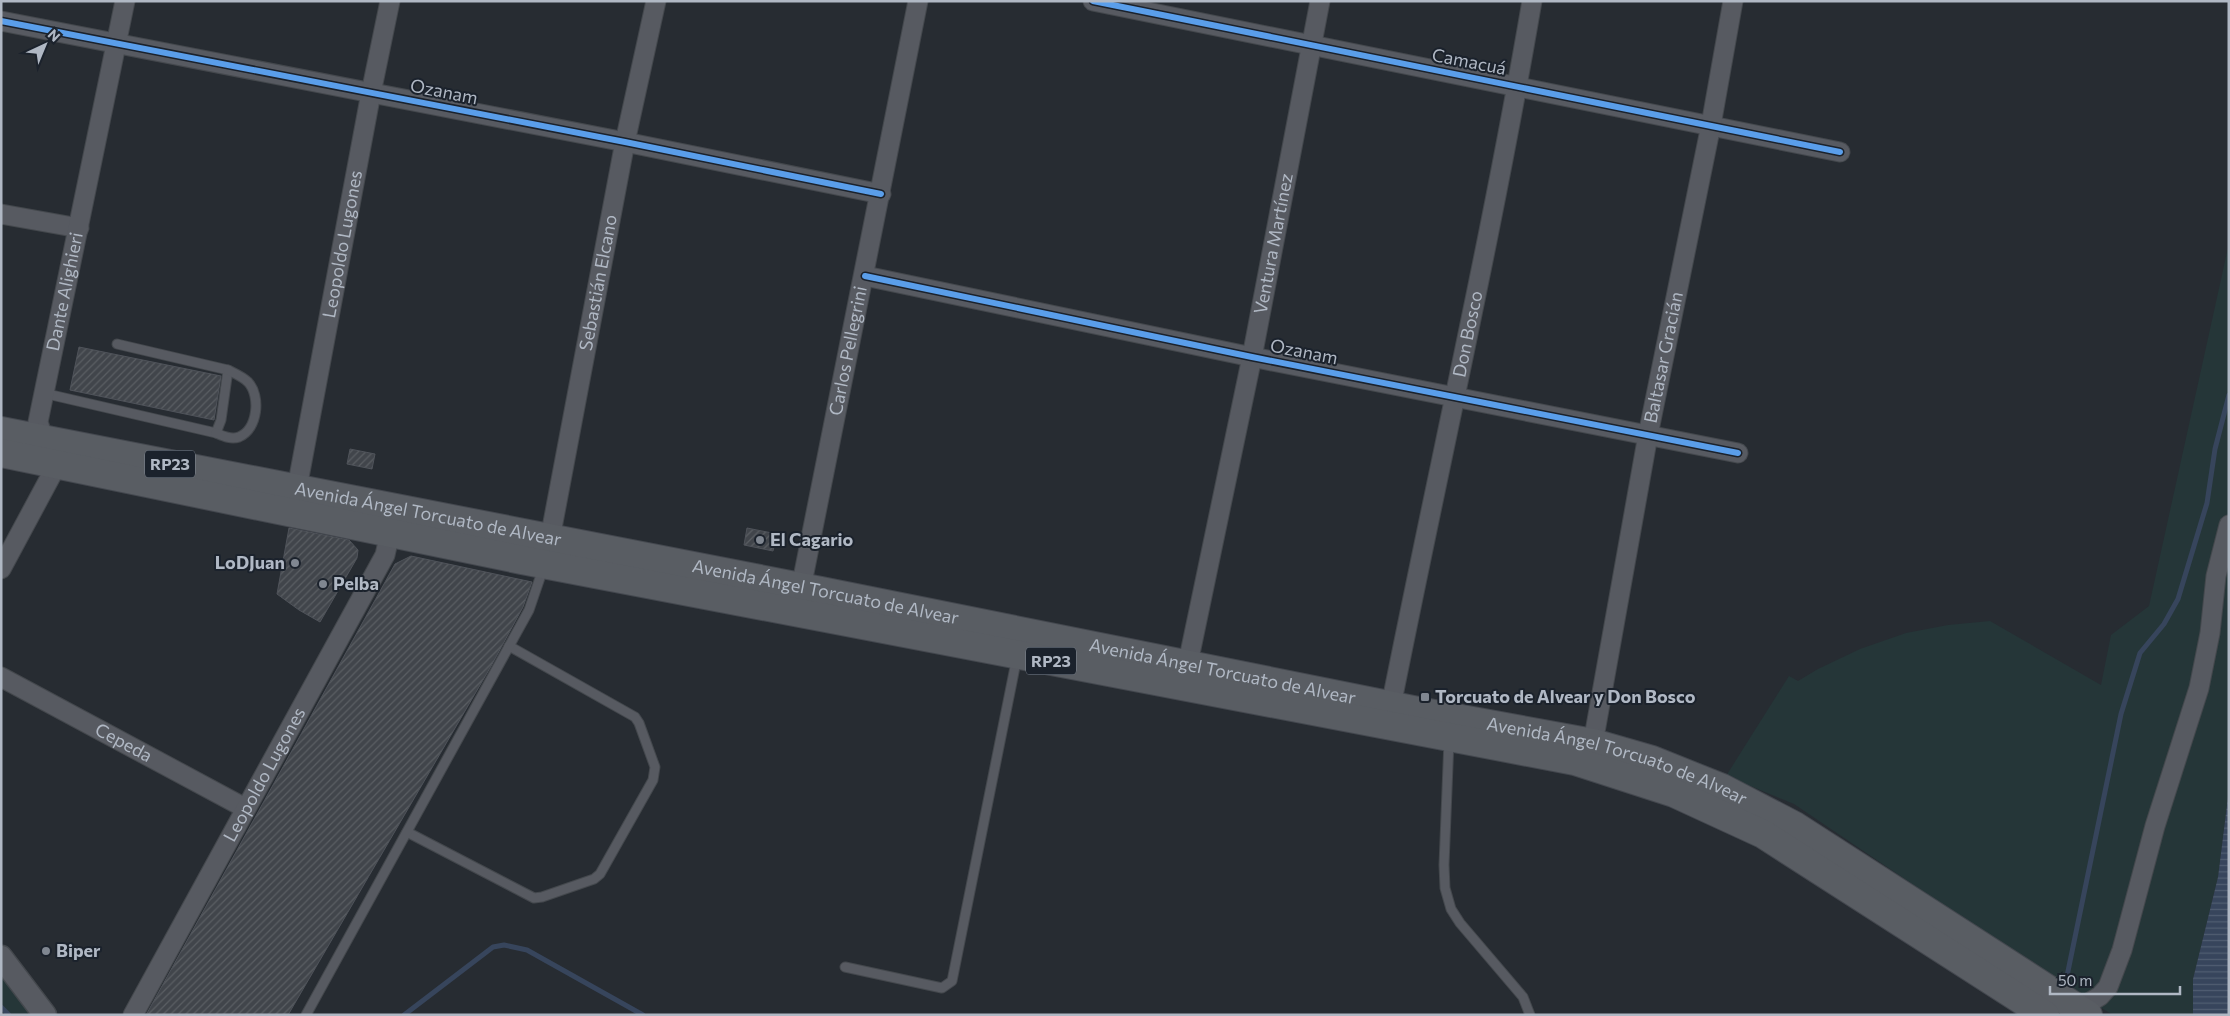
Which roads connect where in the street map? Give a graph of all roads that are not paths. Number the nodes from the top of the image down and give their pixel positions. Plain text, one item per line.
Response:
1 (125, 1) edge
2 (390, 1) edge
3 (656, 1) edge
4 (918, 1) edge
5 (1093, 1) edge
6 (1320, 1) edge
7 (1532, 1) edge
8 (1734, 1) edge
9 (1, 21) edge
10 (116, 44) junction
11 (1312, 46) junction
12 (1517, 87) junction
13 (370, 93) junction
14 (1711, 125) junction
15 (625, 142) junction
16 (1840, 152) dead end
17 (880, 194) junction
18 (1, 214) edge
19 (79, 228) junction
20 (865, 276) junction
21 (117, 344) dead end
22 (1252, 357) junction
23 (228, 370) junction
24 (43, 393) junction
25 (1455, 397) junction
26 (1, 431) edge
27 (216, 433) junction
28 (1648, 435) junction
29 (47, 451) junction
30 (1, 453) edge
31 (1738, 453) dead end
32 (297, 488) junction
33 (2229, 525) edge
34 (390, 533) junction
35 (548, 552) junction
36 (1, 570) edge
37 (799, 599) junction
38 (509, 646) junction
39 (1017, 654) junction
40 (1188, 663) junction
41 (1, 677) edge
42 (1389, 715) junction
43 (1449, 738) junction
44 (1593, 743) junction
45 (245, 808) junction
46 (407, 832) junction
47 (1, 957) edge
48 (845, 967) dead end
49 (2084, 1012) edge
50 (45, 1015) edge
51 (133, 1015) edge
52 (306, 1015) edge
53 (1530, 1015) edge
54 (2045, 1015) edge

1 - 10 street, Dante Alighieri
2 - 13 street, Leopoldo Lugones
3 - 15 street, Sebastián Elcano
4 - 17 street, Carlos Pellegrini
5 - 11 street, Camacuá
6 - 11 street, Ventura Martínez
7 - 12 street, Don Bosco
8 - 14 street, Baltasar Gracián
9 - 10 street, Ozanam
10 - 13 street, Ozanam
10 - 19 street, Dante Alighieri
11 - 12 street, Camacuá
11 - 22 street, Ventura Martínez
12 - 14 street, Camacuá
12 - 25 street, Don Bosco
13 - 15 street, Ozanam
13 - 32 street, Leopoldo Lugones
14 - 16 street, Camacuá
14 - 28 street, Baltasar Gracián
15 - 17 street, Ozanam
15 - 35 street, Sebastián Elcano
17 - 20 street, Carlos Pellegrini
18 - 19 street
19 - 24 street, Dante Alighieri
20 - 22 street, Ozanam
20 - 37 street, Carlos Pellegrini
21 - 23 lane
22 - 25 street, Ozanam
22 - 40 street, Ventura Martínez
23 - 27 lane
23 - 27 lane
24 - 27 lane
24 - 29 street, Dante Alighieri
25 - 28 street, Ozanam
25 - 42 street, Don Bosco
26 - 29 main road, Avenida Ángel Torcuato de Alvear / RP23
28 - 31 street, Ozanam
28 - 44 street, Baltasar Gracián
29 - 30 main road, Avenida Ángel Torcuato de Alvear / RP23
29 - 32 main road, Avenida Ángel Torcuato de Alvear / RP23
29 - 34 main road, Avenida Ángel Torcuato de Alvear / RP23
29 - 36 street, Dante Alighieri
32 - 35 main road, Avenida Ángel Torcuato de Alvear / RP23
33 - 49 street
34 - 35 main road, Avenida Ángel Torcuato de Alvear / RP23
34 - 45 street, Leopoldo Lugones
35 - 37 main road, Avenida Ángel Torcuato de Alvear / RP23
35 - 38 lane
37 - 39 main road, Avenida Ángel Torcuato de Alvear / RP23
37 - 40 main road, Avenida Ángel Torcuato de Alvear / RP23
38 - 46 lane
38 - 46 lane
39 - 42 main road, Avenida Ángel Torcuato de Alvear / RP23
39 - 48 lane
40 - 42 main road, Avenida Ángel Torcuato de Alvear / RP23
41 - 45 street, Cepeda
42 - 43 main road, Avenida Ángel Torcuato de Alvear / RP23
42 - 44 main road, Avenida Ángel Torcuato de Alvear / RP23
43 - 53 lane
43 - 54 main road, Avenida Ángel Torcuato de Alvear / RP23
44 - 49 main road, Avenida Ángel Torcuato de Alvear / RP23
45 - 51 street, Leopoldo Lugones
46 - 52 lane
47 - 50 street

